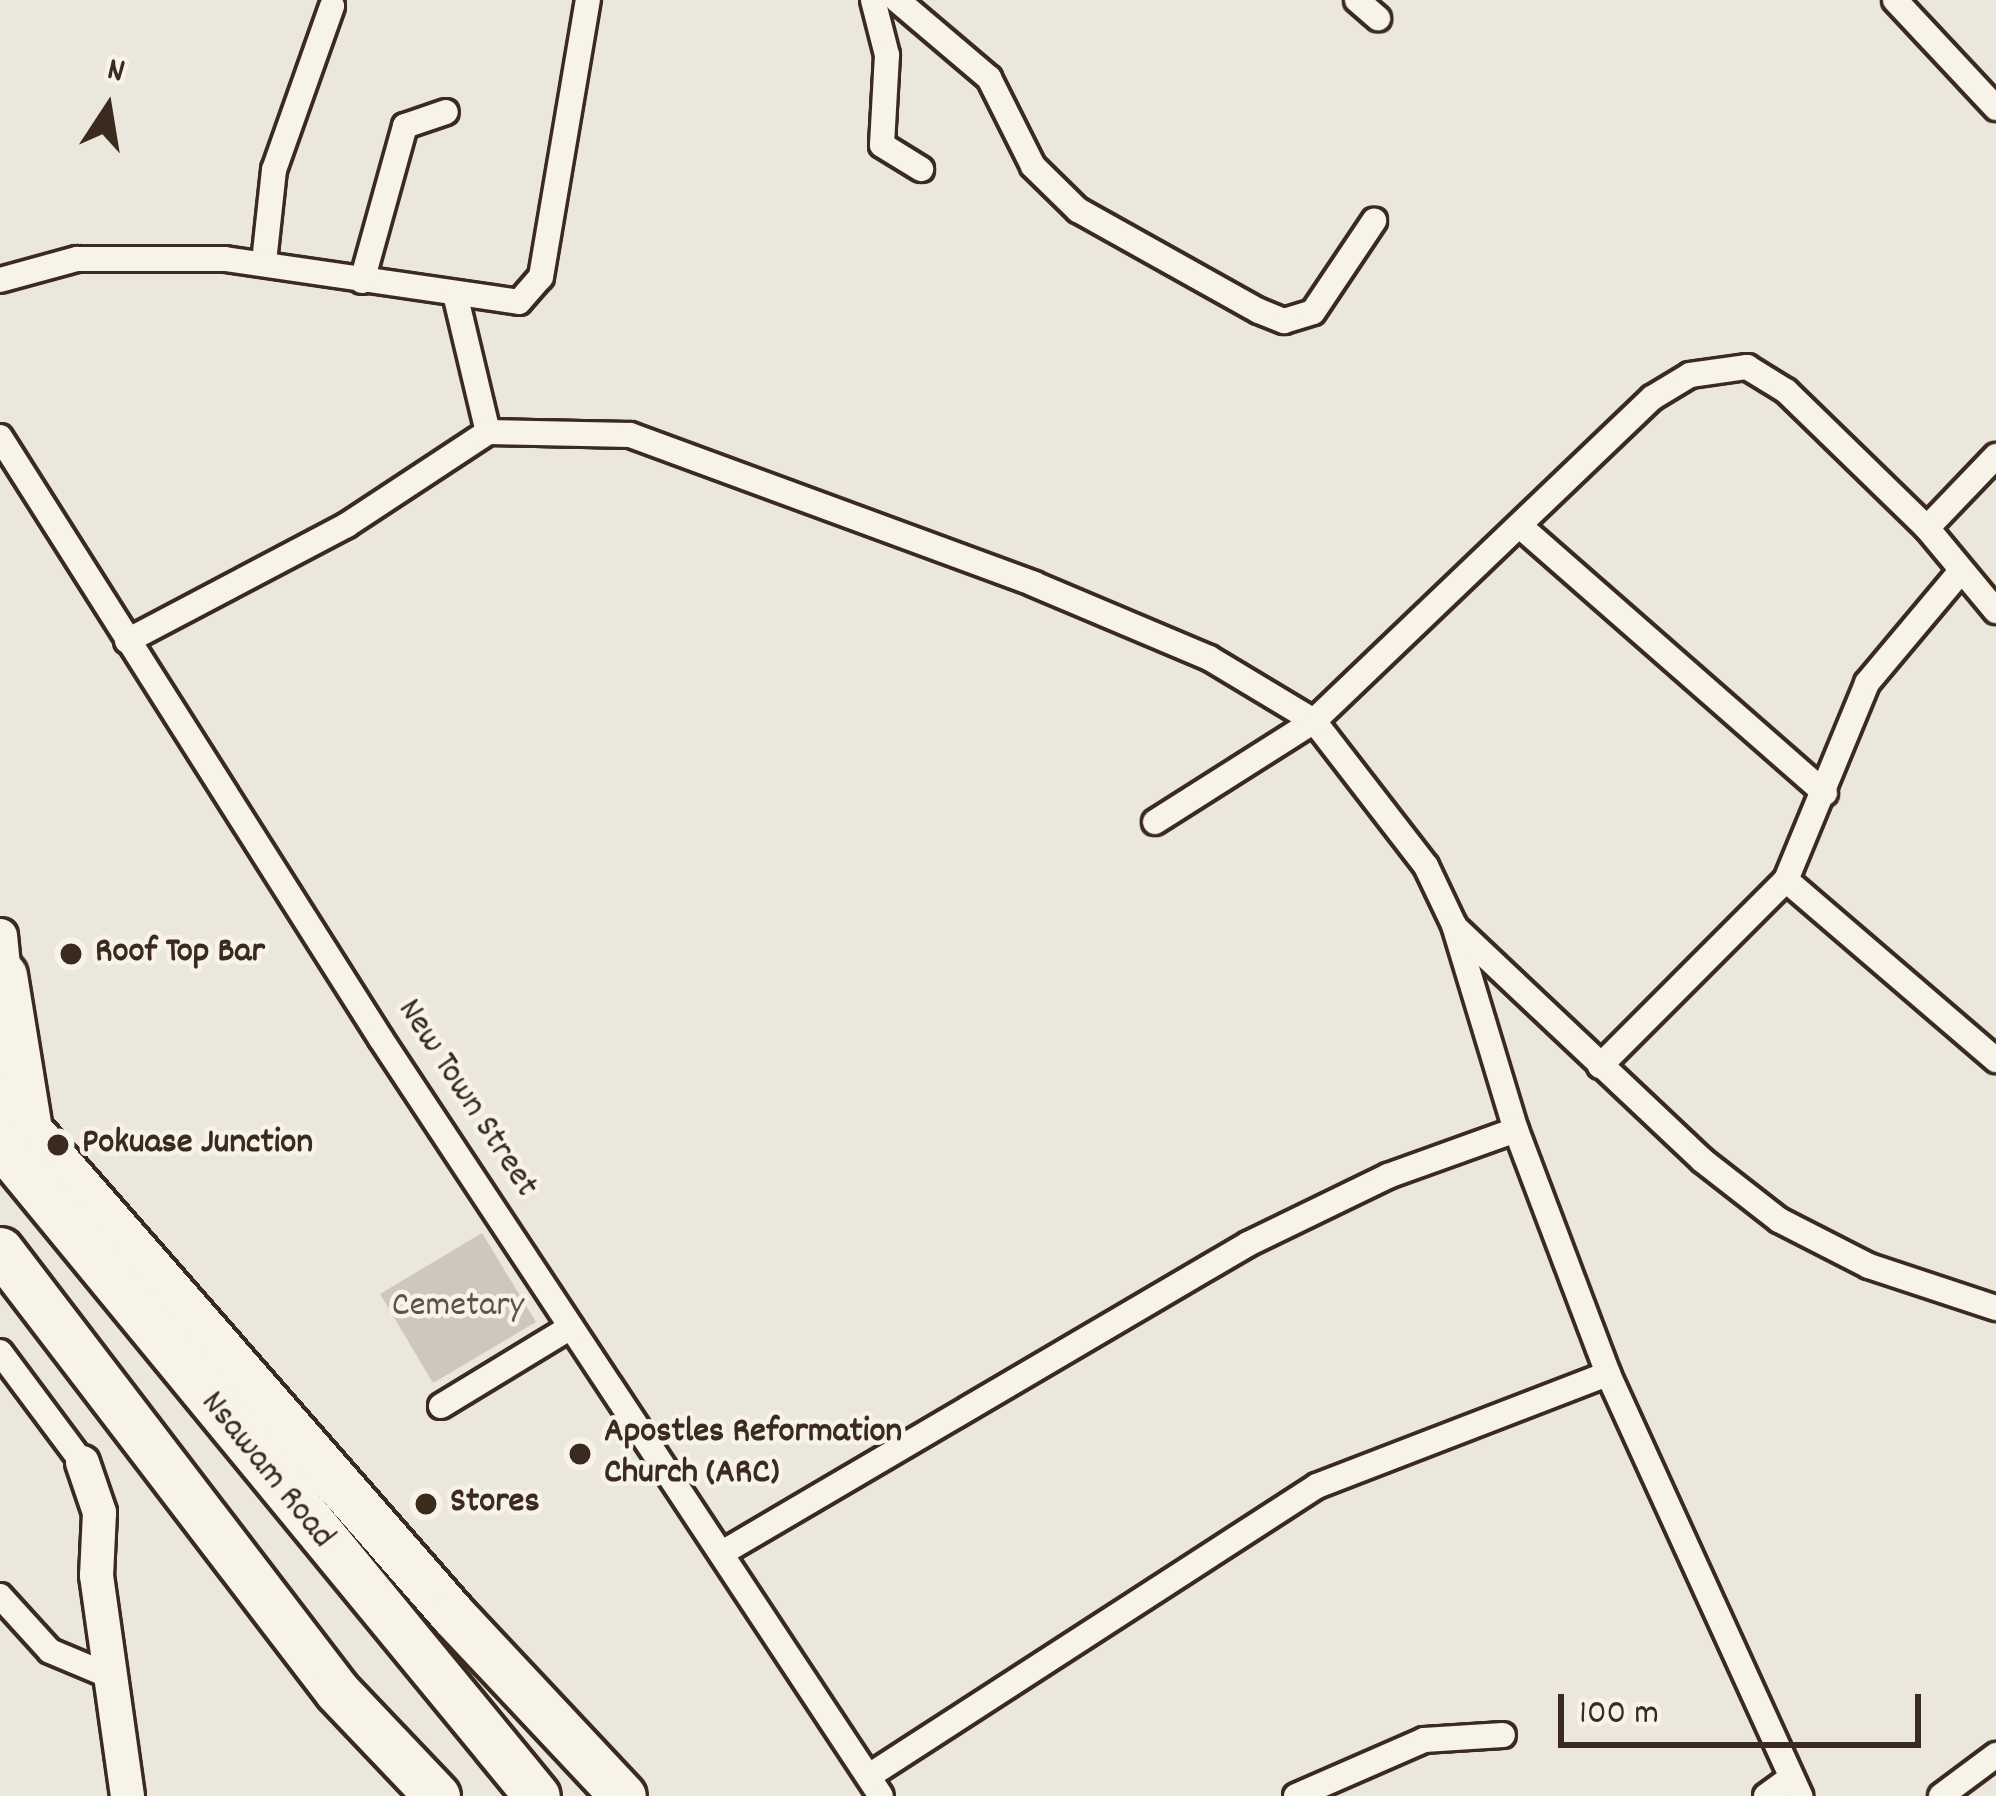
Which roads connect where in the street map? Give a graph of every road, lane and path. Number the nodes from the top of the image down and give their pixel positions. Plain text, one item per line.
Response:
1 (588, 0) edge
2 (873, 0) edge
3 (896, 0) edge
4 (1357, 0) edge
5 (1894, 0) edge
6 (332, 6) dead end
7 (1378, 18) dead end
8 (1994, 102) edge
9 (446, 112) dead end
10 (921, 169) dead end
11 (1374, 221) dead end
12 (264, 262) junction
13 (0, 280) edge
14 (362, 281) junction
15 (456, 298) junction
16 (488, 432) junction
17 (0, 437) edge
18 (1996, 456) edge
19 (1521, 527) junction
20 (1927, 528) junction
21 (1961, 571) junction
22 (1996, 611) edge
23 (127, 641) junction
24 (1314, 721) junction
25 (1825, 793) junction
26 (1155, 822) dead end
27 (1786, 880) junction
28 (1454, 925) junction
29 (2, 968) edge
30 (1996, 1060) edge
31 (1600, 1066) junction
32 (10, 1123) edge
33 (1516, 1130) junction
34 (0, 1250) edge
35 (1996, 1308) edge
36 (571, 1327) junction
37 (0, 1352) edge
38 (1608, 1374) junction
39 (441, 1406) dead end
40 (82, 1462) joint
41 (722, 1553) junction
42 (0, 1596) edge
43 (453, 1615) junction
44 (107, 1675) junction
45 (337, 1690) junction
46 (1502, 1735) dead end
47 (1996, 1755) edge
48 (875, 1786) edge
49 (1796, 1787) edge
50 (128, 1796) edge
51 (395, 1796) edge
52 (437, 1796) edge
53 (536, 1796) edge
54 (595, 1796) edge
55 (623, 1796) edge
56 (1296, 1796) edge
57 (1766, 1796) edge
58 (1940, 1796) edge

1 - 15 street
2 - 10 street
3 - 11 street
4 - 7 street
5 - 8 street
6 - 12 street
9 - 14 street
12 - 13 street
12 - 14 street
14 - 15 street
15 - 16 street
16 - 23 street
16 - 24 street
17 - 23 street, New Town Street
18 - 20 street
19 - 20 street
19 - 24 street
19 - 25 street
20 - 21 street
21 - 22 street
21 - 25 street
23 - 36 street, New Town Street
24 - 26 street
24 - 28 street
25 - 27 street
27 - 30 street
27 - 31 street
28 - 31 street
28 - 33 street
29 - 32 highway
31 - 35 street
32 - 43 highway
32 - 53 highway, Nsawam Road
33 - 38 street
33 - 41 street
34 - 45 highway, Nsawam Road
36 - 39 street
36 - 41 street, New Town Street
37 - 40 street
38 - 48 street
38 - 49 street
40 - 44 street
41 - 48 street, New Town Street
42 - 44 street
43 - 54 highway
43 - 55 highway
44 - 50 street
45 - 51 highway
45 - 52 highway, Nsawam Road
46 - 56 street
47 - 58 street
49 - 57 street

